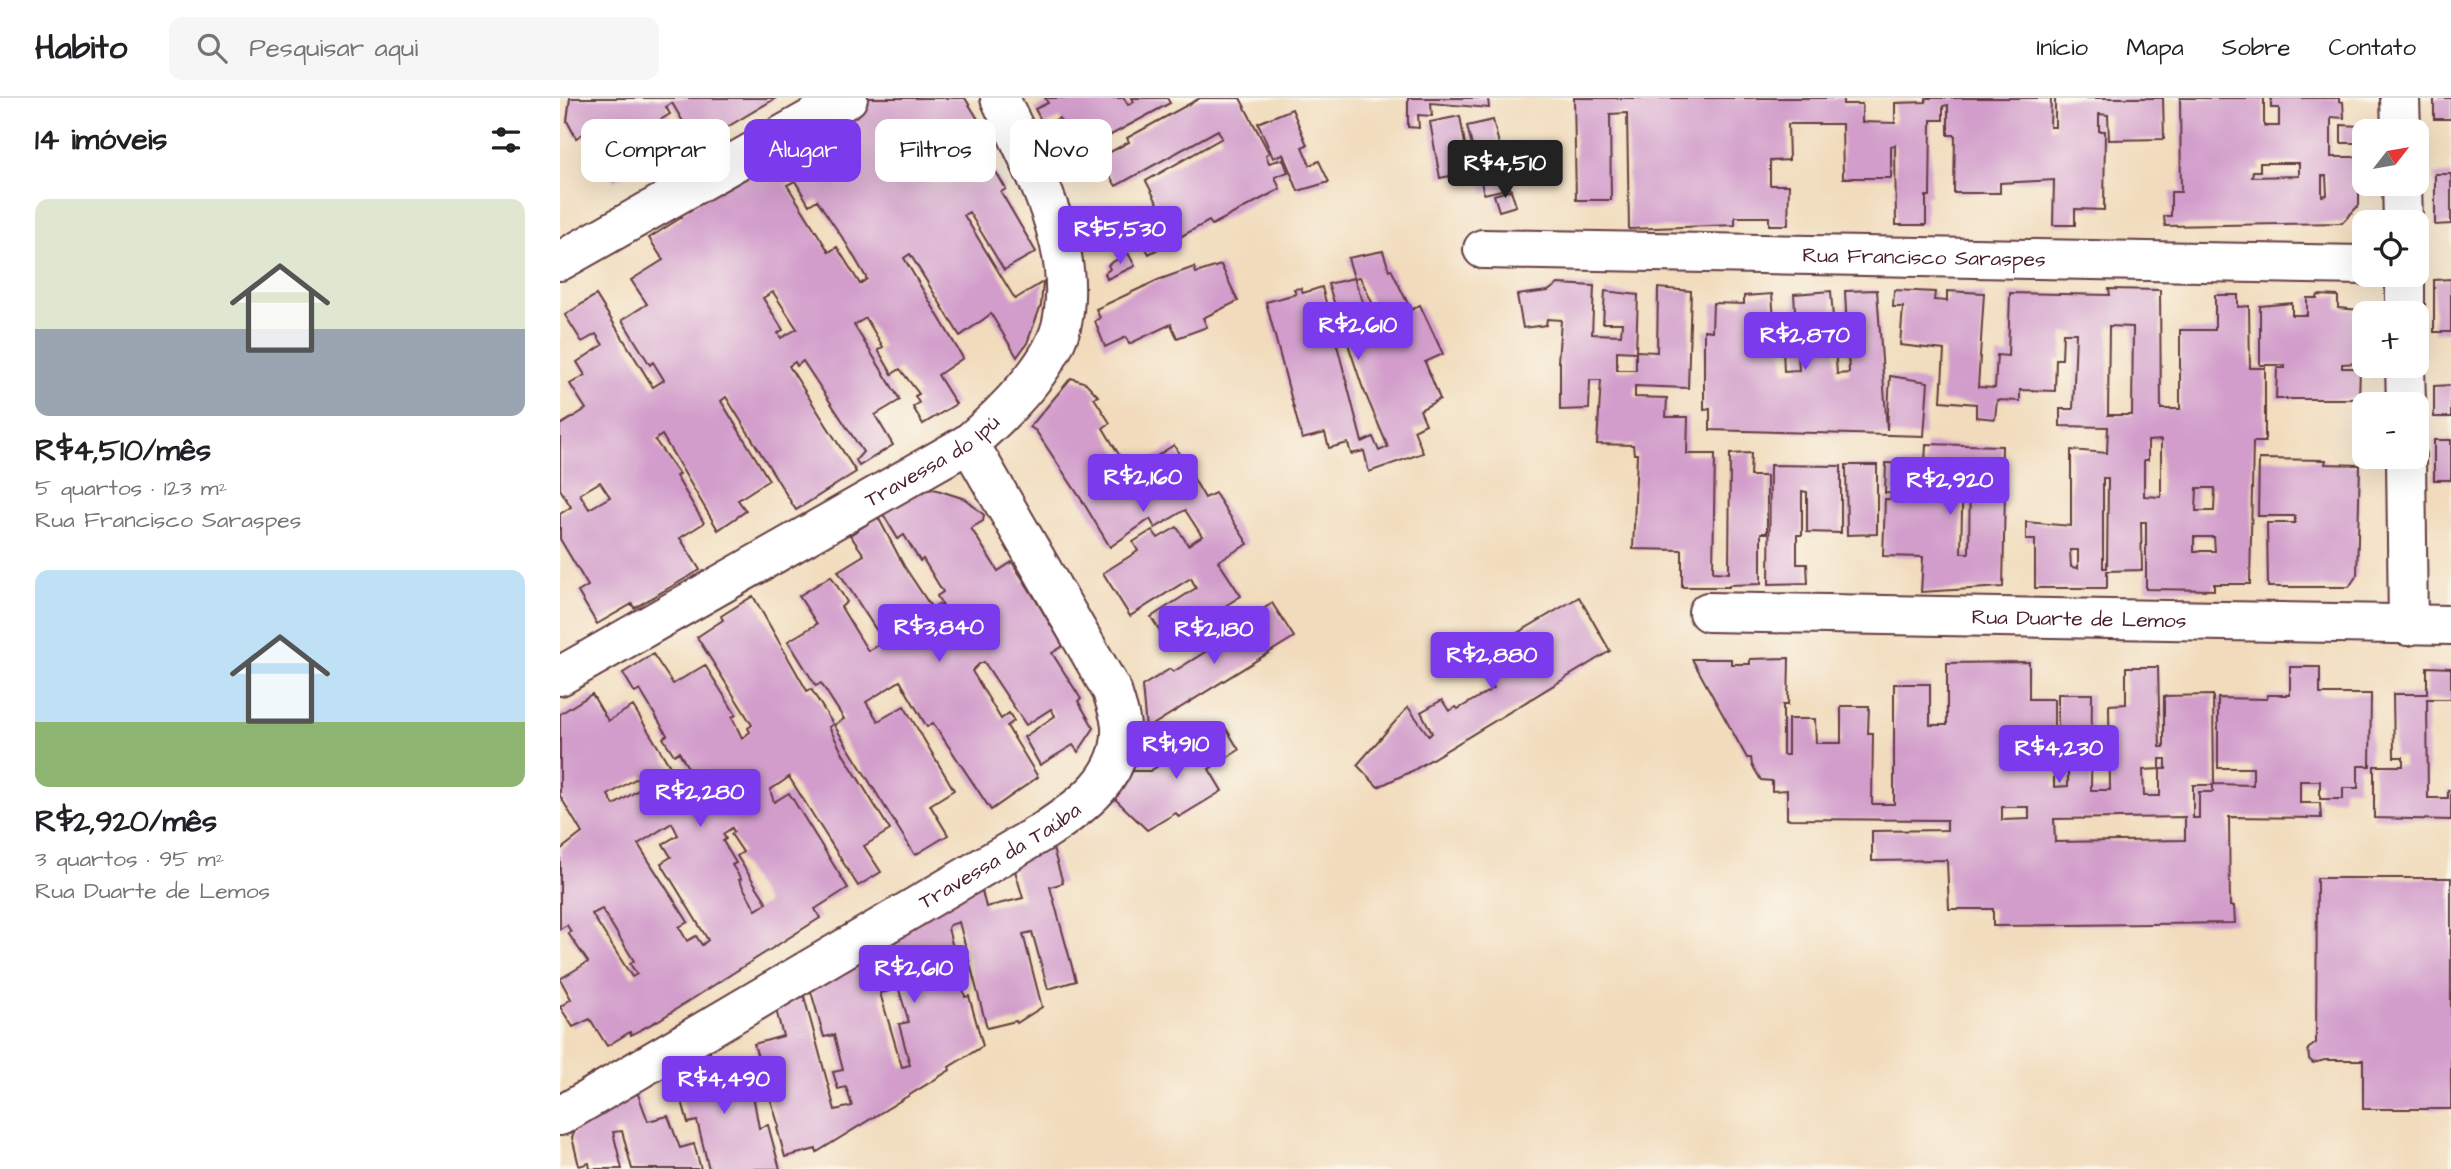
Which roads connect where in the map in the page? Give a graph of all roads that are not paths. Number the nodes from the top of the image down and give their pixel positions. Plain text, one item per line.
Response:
1 (848, 98) edge
2 (1000, 98) edge
3 (2400, 98) edge
4 (2401, 119) edge
5 (1483, 249) dead end
6 (560, 261) edge
7 (2352, 265) edge
8 (969, 443) junction
9 (2406, 469) edge
10 (1708, 612) dead end
11 (2451, 625) edge
12 (2408, 626) junction
13 (560, 676) edge
14 (560, 1116) edge

1 - 6 street
2 - 8 street, Travessa do Ipú
3 - 4 street
5 - 7 street, Rua Francisco Saraspes
8 - 13 street, Travessa do Ipú
8 - 14 street, Travessa da Taúba
9 - 12 street
10 - 12 street, Rua Duarte de Lemos
11 - 12 street, Rua Duarte de Lemos

